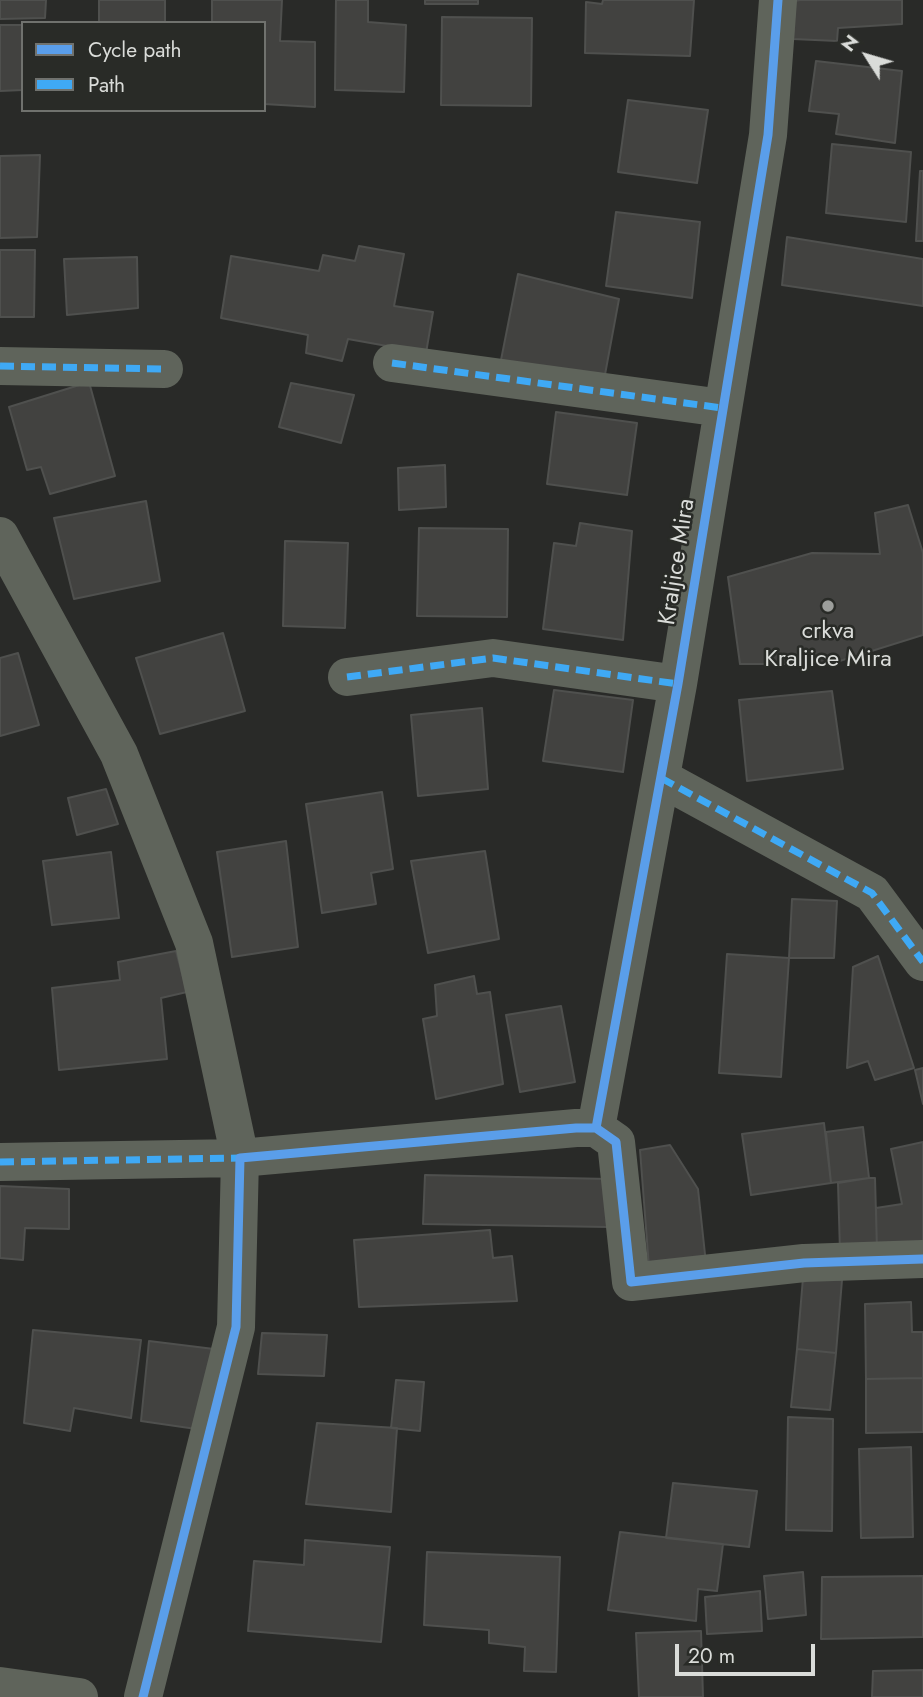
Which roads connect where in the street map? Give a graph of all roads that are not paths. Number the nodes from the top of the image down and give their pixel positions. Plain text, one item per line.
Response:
1 (778, 0) edge
2 (392, 363) dead end
3 (0, 366) edge
4 (164, 369) dead end
5 (722, 408) junction
6 (0, 536) edge
7 (347, 677) dead end
8 (678, 684) junction
9 (661, 779) junction
10 (923, 962) edge
11 (596, 1128) junction
12 (240, 1158) junction
13 (0, 1162) edge
14 (923, 1259) edge
15 (0, 1686) edge
16 (79, 1697) edge
17 (143, 1697) edge

1 - 5 street, Kraljice Mira
2 - 5 street
3 - 4 street
5 - 8 street, Kraljice Mira
6 - 12 street
7 - 8 street
8 - 9 street, Kraljice Mira
9 - 10 street
9 - 11 street, Kraljice Mira
11 - 12 street
11 - 14 street
12 - 13 street
12 - 17 street
15 - 16 street

